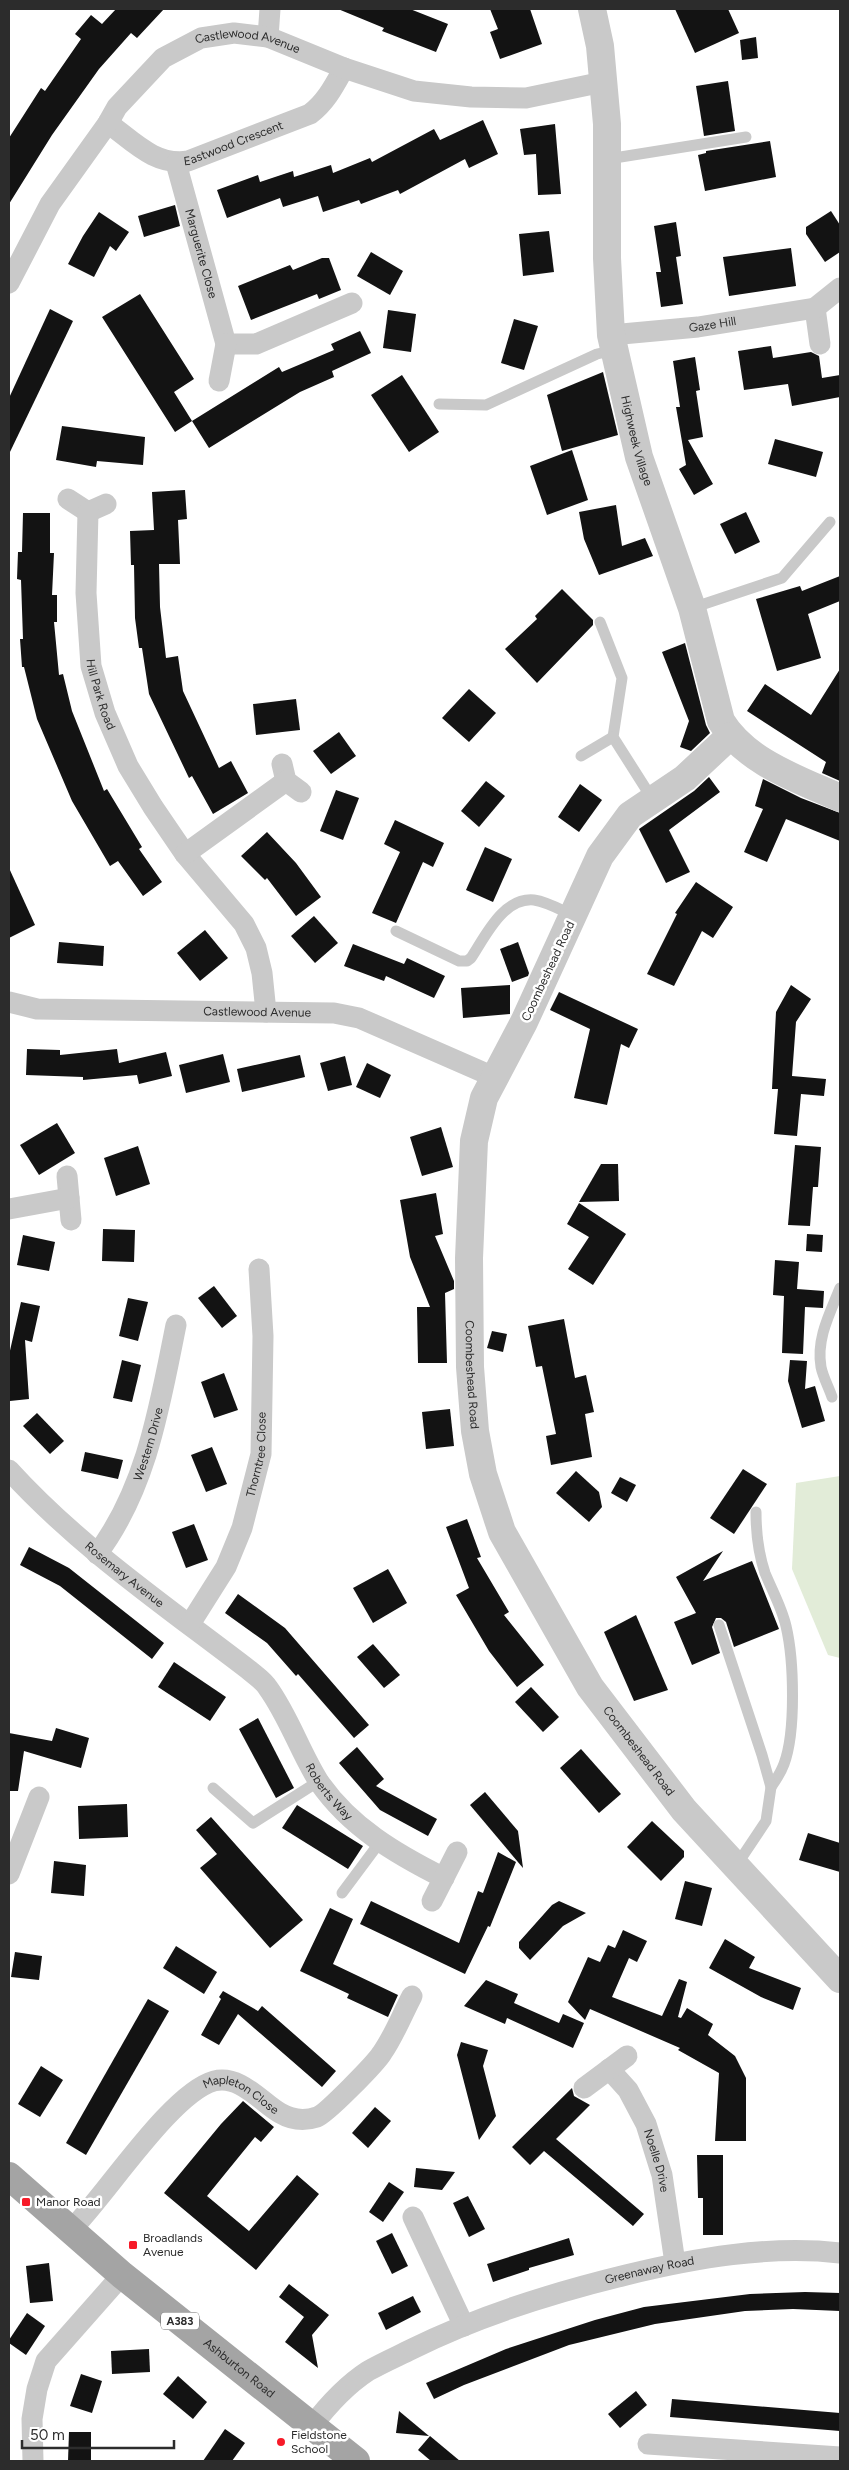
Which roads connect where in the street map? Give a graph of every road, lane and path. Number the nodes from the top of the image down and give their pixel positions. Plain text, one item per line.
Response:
1 (270, 9) edge
2 (592, 9) edge
3 (268, 37) junction
4 (344, 68) junction
5 (603, 82) junction
6 (108, 123) junction
7 (746, 137) dead end
8 (608, 159) junction
9 (176, 163) junction
10 (9, 283) edge
11 (840, 288) edge
12 (352, 303) dead end
13 (815, 308) junction
14 (613, 342) junction
15 (226, 344) junction
16 (820, 344) dead end
17 (219, 381) dead end
18 (439, 404) dead end
19 (68, 499) dead end
20 (830, 522) dead end
21 (692, 608) junction
22 (600, 622) dead end
23 (730, 736) junction
24 (613, 737) junction
25 (581, 756) dead end
26 (290, 779) dead end
27 (840, 798) edge
28 (653, 800) junction
29 (185, 854) junction
30 (574, 916) junction
31 (396, 931) dead end
32 (9, 1002) edge
33 (266, 1012) junction
34 (494, 1077) junction
35 (67, 1176) dead end
36 (69, 1198) junction
37 (9, 1209) edge
38 (71, 1220) dead end
39 (258, 1270) dead end
40 (840, 1288) edge
41 (175, 1324) dead end
42 (832, 1397) dead end
43 (9, 1470) edge
44 (756, 1512) dead end
45 (98, 1554) junction
46 (190, 1624) junction
47 (719, 1625) dead end
48 (249, 1670) joint
49 (319, 1781) junction
50 (770, 1787) junction
51 (212, 1788) dead end
52 (39, 1797) dead end
53 (380, 1842) junction
54 (457, 1852) dead end
55 (735, 1867) junction
56 (9, 1874) edge
57 (444, 1878) junction
58 (342, 1893) dead end
59 (432, 1901) dead end
60 (840, 1979) edge
61 (412, 1996) dead end
62 (627, 2056) dead end
63 (609, 2070) junction
64 (584, 2088) dead end
65 (9, 2176) edge
66 (413, 2217) dead end
67 (71, 2230) junction
68 (840, 2253) edge
69 (675, 2263) junction
70 (122, 2275) junction
71 (464, 2326) junction
72 (312, 2426) junction
73 (648, 2444) dead end
74 (840, 2457) edge
75 (33, 2461) edge
76 (356, 2461) edge

1 - 3 street
2 - 5 street, Highweek Village
3 - 4 street, Castlewood Avenue
3 - 6 street, Castlewood Avenue
4 - 5 street, Castlewood Avenue
4 - 9 street, Eastwood Crescent
5 - 8 street, Highweek Village
6 - 9 street, Eastwood Crescent
6 - 10 street, Castlewood Avenue
7 - 8 lane
8 - 14 street, Highweek Village
9 - 15 street, Marguerite Close
11 - 13 street, Gaze Hill
12 - 15 street
13 - 14 street, Gaze Hill
13 - 16 street
14 - 18 lane
14 - 21 street, Highweek Village
15 - 17 street, Marguerite Close
19 - 29 street, Hill Park Road
20 - 21 lane
21 - 23 street, Highweek Village
22 - 24 lane
23 - 27 street, Highweek Village
23 - 28 street, Coombeshead Road
24 - 25 lane
24 - 28 lane
26 - 29 street
28 - 30 street, Coombeshead Road
29 - 33 street, Hill Park Road
30 - 31 lane
30 - 34 street, Coombeshead Road
32 - 33 street, Castlewood Avenue
33 - 34 street, Castlewood Avenue
34 - 55 street, Coombeshead Road
35 - 36 street
36 - 37 street
36 - 38 street
39 - 46 street, Thorntree Close
40 - 42 lane
41 - 45 street, Western Drive
43 - 45 street, Rosemary Avenue
44 - 50 lane
45 - 46 street, Rosemary Avenue
46 - 48 street, Rosemary Avenue
47 - 50 lane
48 - 49 street, Roberts Way
49 - 51 lane
49 - 53 street, Roberts Way
50 - 55 lane
52 - 56 street
53 - 57 street, Roberts Way
53 - 58 lane
54 - 57 street
55 - 60 street, Coombeshead Road
57 - 59 street
61 - 67 street, Mapleton Close
62 - 63 street
63 - 64 street
63 - 69 street, Noelle Drive
65 - 67 main road, Ashburton Road / A383
66 - 71 street
67 - 70 main road, Ashburton Road / A383
68 - 69 street, Greenaway Road
69 - 71 street, Greenaway Road
70 - 72 main road, Ashburton Road / A383
70 - 75 street
71 - 72 street, Greenaway Road
72 - 76 main road, Ashburton Road / A383
73 - 74 street

